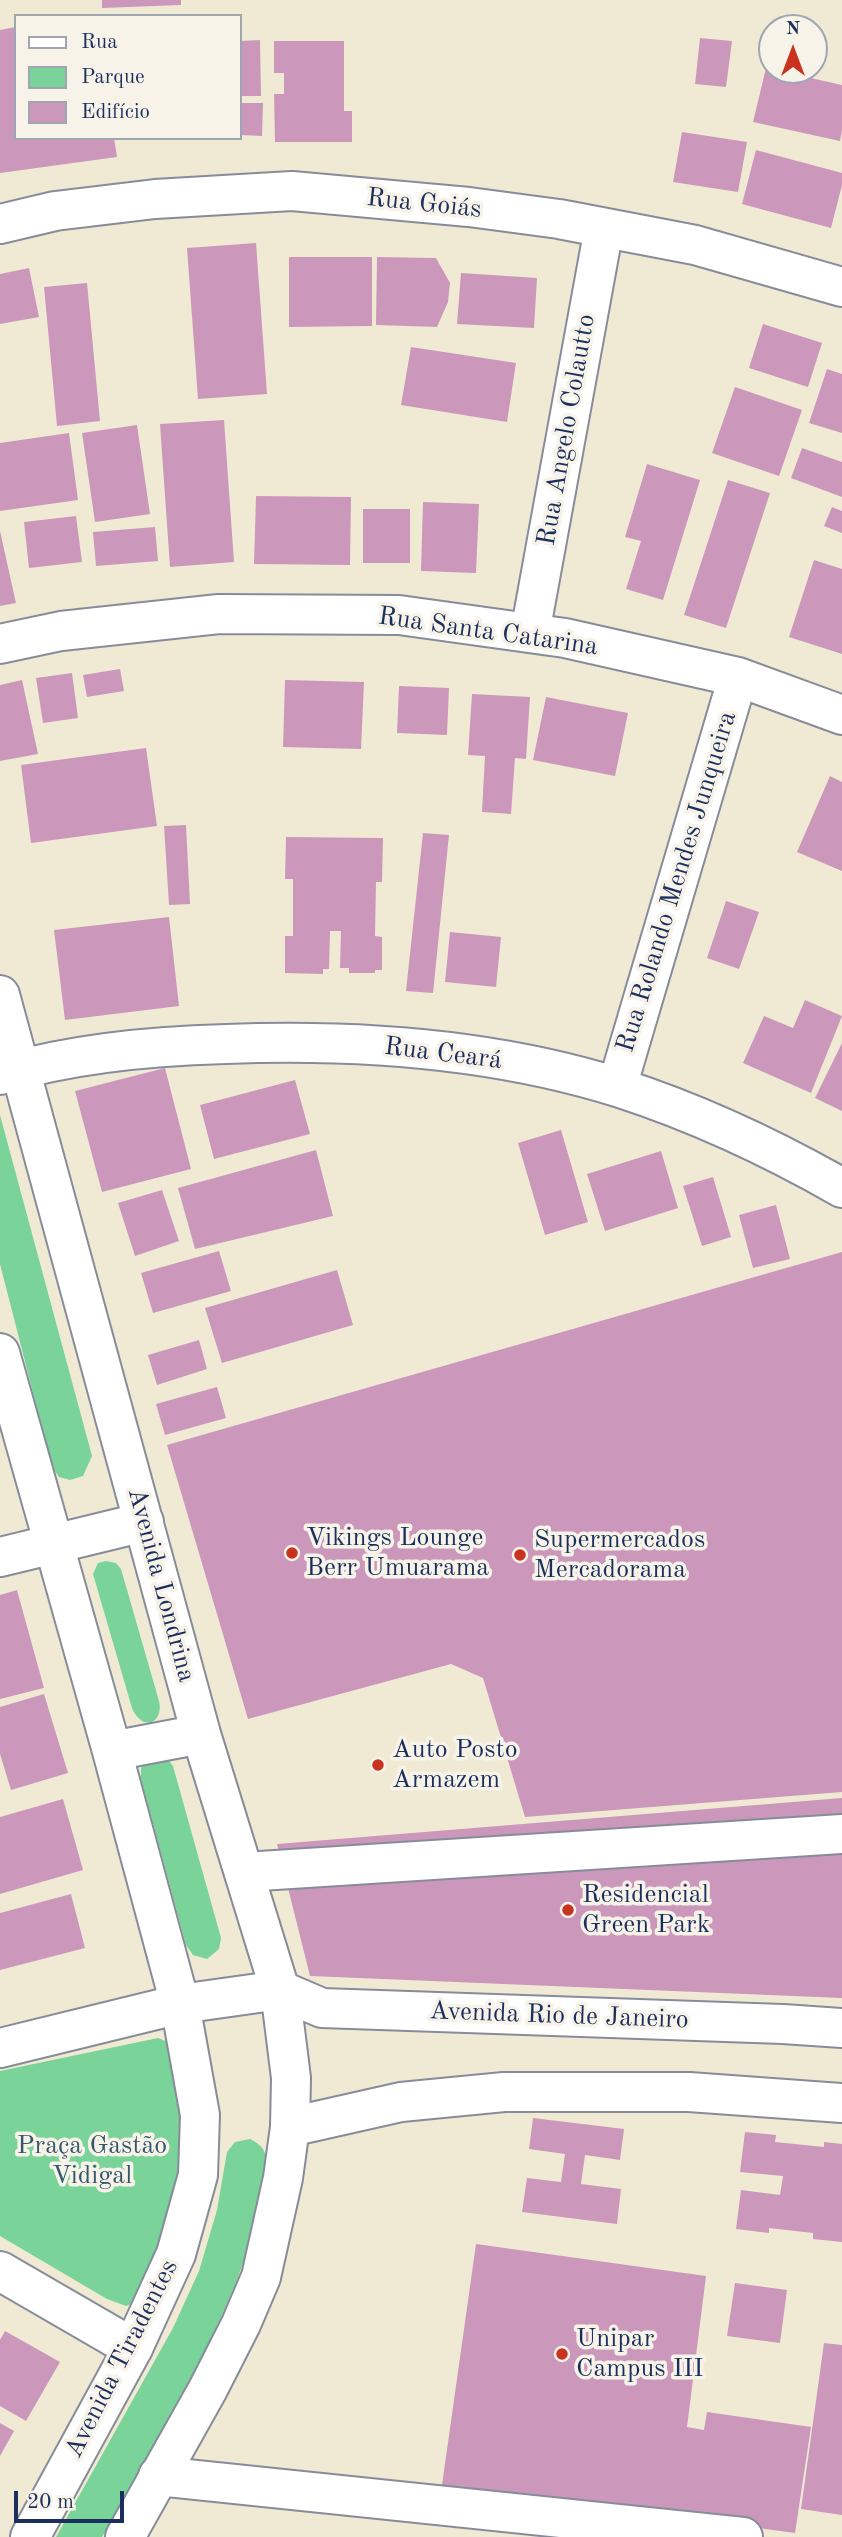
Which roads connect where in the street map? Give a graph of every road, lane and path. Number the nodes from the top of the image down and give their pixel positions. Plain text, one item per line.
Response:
1 (0, 224) edge
2 (604, 228) junction
3 (842, 287) edge
4 (530, 633) junction
5 (0, 644) edge
6 (738, 677) junction
7 (842, 715) edge
8 (0, 995) edge
9 (11, 1072) edge
10 (617, 1087) junction
11 (842, 1188) edge
12 (0, 1353) edge
13 (144, 1522) junction
14 (55, 1544) junction
15 (0, 1558) edge
16 (201, 1734) junction
17 (113, 1751) junction
18 (842, 1834) edge
19 (244, 1872) junction
20 (280, 1990) junction
21 (180, 2004) junction
22 (842, 2028) edge
23 (0, 2048) edge
24 (842, 2103) edge
25 (290, 2127) junction
26 (0, 2271) edge
27 (133, 2348) junction
28 (158, 2476) junction
29 (30, 2537) edge
30 (125, 2537) edge
31 (743, 2537) edge

1 - 2 street, Rua Goiás
2 - 3 street, Rua Goiás
2 - 4 street, Rua Angelo Colautto
4 - 5 street, Rua Santa Catarina
4 - 6 street, Rua Santa Catarina
6 - 7 street, Rua Santa Catarina
6 - 10 street, Rua Rolando Mendes Junqueira
8 - 9 street, Avenida Londrina
9 - 10 street, Rua Ceará
9 - 13 street, Avenida Londrina
10 - 11 street, Rua Ceará
12 - 14 street
13 - 14 street
13 - 16 street, Avenida Londrina
14 - 15 street
14 - 17 street
16 - 17 street
16 - 19 street, Avenida Londrina
17 - 21 street
18 - 19 street
19 - 20 street, Avenida Londrina
20 - 21 street
20 - 22 street, Avenida Rio de Janeiro
20 - 25 street, Avenida Londrina
21 - 23 street
21 - 27 street, Avenida Tiradentes
24 - 25 street
25 - 28 street, Avenida Londrina
26 - 27 street
27 - 29 street, Avenida Tiradentes
28 - 30 street
28 - 31 street

